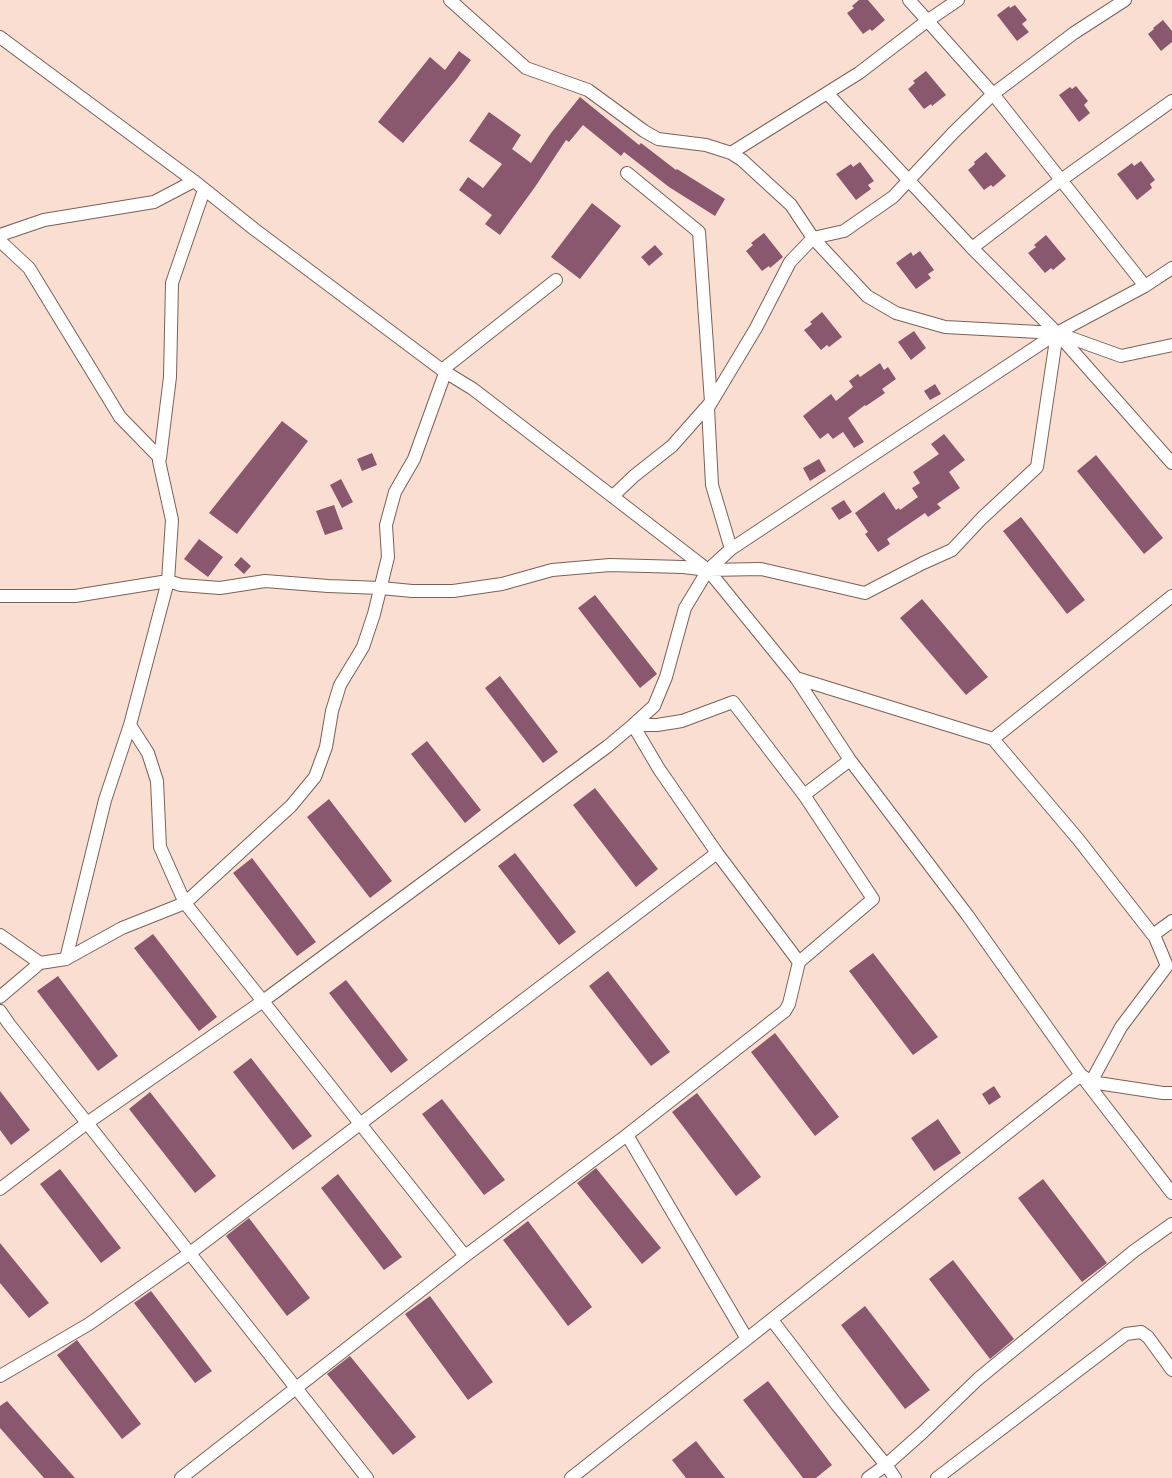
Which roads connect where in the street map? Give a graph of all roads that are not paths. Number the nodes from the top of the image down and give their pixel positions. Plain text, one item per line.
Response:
1 (450, 0) edge
2 (909, 0) edge
3 (958, 0) edge
4 (1125, 0) edge
5 (927, 21) junction
6 (0, 37) edge
7 (827, 93) junction
8 (993, 94) junction
9 (1172, 101) edge
10 (731, 153) junction
11 (627, 173) dead end
12 (1061, 180) junction
13 (194, 181) junction
14 (909, 181) junction
15 (204, 190) junction
16 (0, 235) edge
17 (813, 238) junction
18 (0, 241) edge
19 (972, 248) junction
20 (1172, 268) edge
21 (556, 280) dead end
22 (1145, 286) junction
23 (1057, 333) junction
24 (1172, 345) edge
25 (445, 369) junction
26 (711, 402) junction
27 (160, 458) junction
28 (1172, 463) edge
29 (613, 496) junction
30 (731, 549) junction
31 (708, 570) junction
32 (168, 581) junction
33 (381, 588) junction
34 (0, 596) edge
35 (1172, 596) edge
36 (796, 678) junction
37 (130, 725) junction
38 (633, 725) junction
39 (993, 739) junction
40 (850, 760) junction
41 (804, 795) junction
42 (717, 853) junction
43 (185, 903) junction
44 (1172, 921) edge
45 (0, 935) edge
46 (1154, 935) junction
47 (66, 959) junction
48 (799, 962) junction
49 (40, 963) junction
50 (0, 997) edge
51 (263, 1001) junction
52 (0, 1011) edge
53 (1086, 1078) junction
54 (1172, 1093) edge
55 (87, 1123) junction
56 (360, 1123) junction
57 (627, 1135) junction
58 (0, 1189) edge
59 (1172, 1193) edge
60 (1172, 1224) edge
61 (190, 1254) junction
62 (465, 1256) junction
63 (772, 1320) junction
64 (747, 1339) junction
65 (1172, 1370) edge
66 (0, 1376) edge
67 (297, 1389) junction
68 (886, 1465) junction
69 (181, 1478) edge
70 (367, 1478) edge
71 (571, 1478) edge
72 (868, 1478) edge
73 (895, 1478) edge
74 (937, 1478) edge

1 - 10 street
2 - 5 street
3 - 5 street
4 - 8 street
5 - 7 street
5 - 8 street
6 - 13 street
7 - 10 street
7 - 14 street
8 - 12 street
8 - 14 street
9 - 12 street
10 - 17 street
11 - 26 street
12 - 19 street
12 - 22 street
13 - 15 street
13 - 16 street
14 - 17 street
14 - 19 street
15 - 25 street
15 - 27 street
17 - 23 street
17 - 26 street
18 - 27 street
19 - 23 street
20 - 22 street
21 - 25 street
22 - 23 street
23 - 24 street
23 - 28 street
23 - 30 street
23 - 31 street
25 - 29 street
25 - 33 street
26 - 29 street
26 - 30 street
27 - 32 street
29 - 31 street
30 - 31 street
31 - 33 street
31 - 36 street
31 - 38 street
32 - 33 street
32 - 34 street
32 - 37 street
33 - 43 street
35 - 39 street
36 - 39 street
36 - 40 street
37 - 43 street
37 - 47 street
38 - 41 street
38 - 42 street
38 - 51 street
39 - 46 street
40 - 41 street
40 - 53 street
41 - 48 street
42 - 48 street
42 - 56 street
43 - 47 street
43 - 51 street
44 - 46 street
45 - 49 street
46 - 53 street
47 - 49 street
48 - 57 street
49 - 50 street
51 - 55 street
51 - 56 street
52 - 55 street
53 - 54 street
53 - 59 street
53 - 63 street
55 - 58 street
55 - 61 street
56 - 61 street
56 - 62 street
57 - 62 street
57 - 64 street
60 - 68 street
61 - 66 street
61 - 67 street
62 - 67 street
63 - 64 street
63 - 68 street
64 - 71 street
65 - 74 street
67 - 69 street
67 - 70 street
68 - 72 street
68 - 73 street

